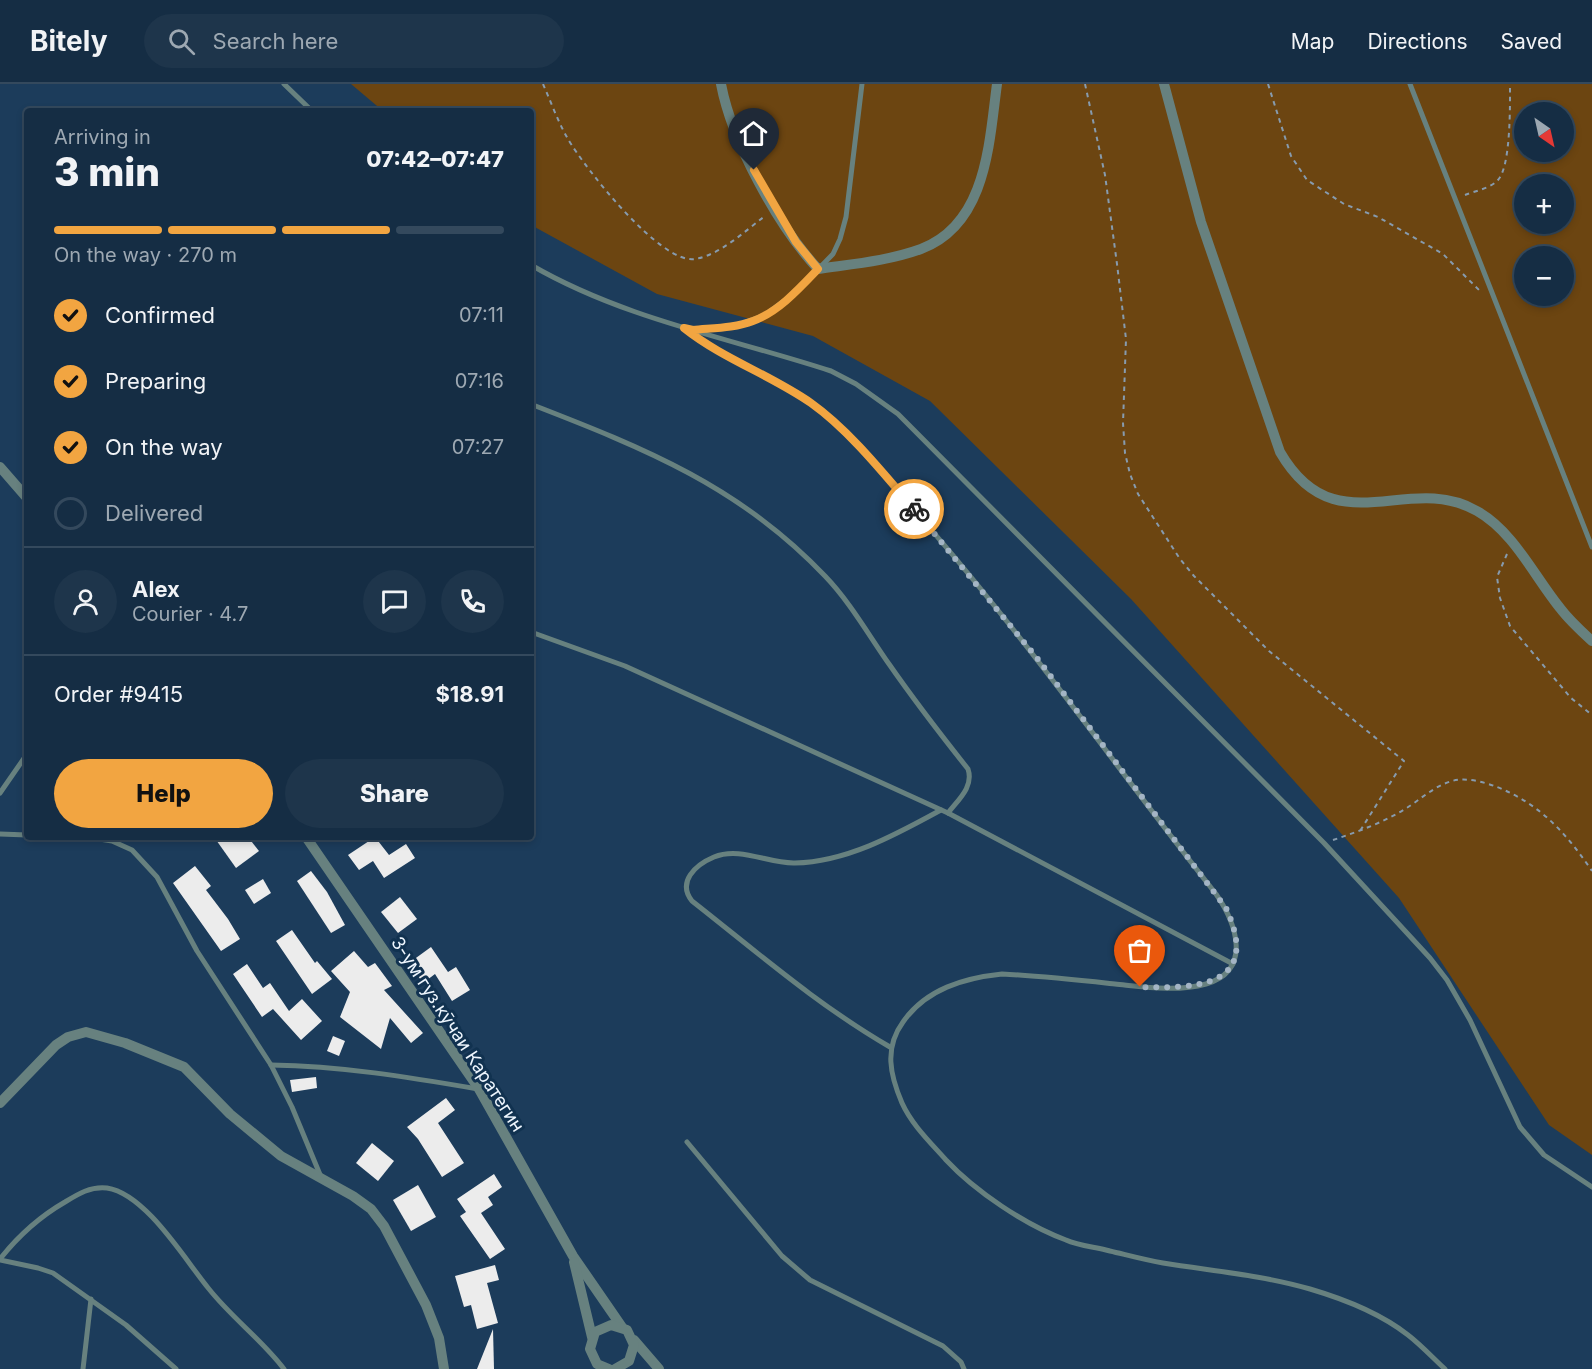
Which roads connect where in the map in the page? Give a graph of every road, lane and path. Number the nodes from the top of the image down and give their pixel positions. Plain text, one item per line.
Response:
1 (284, 84) edge
2 (543, 84) edge
3 (721, 84) edge
4 (862, 84) edge
5 (997, 84) edge
6 (1085, 84) edge
7 (1164, 84) edge
8 (1268, 84) edge
9 (1410, 84) edge
10 (1510, 84) edge
11 (309, 108) edge
12 (1455, 198) junction
13 (774, 208) junction
14 (534, 267) edge
15 (818, 269) junction
16 (1496, 306) junction
17 (684, 328) junction
18 (693, 330) junction
19 (534, 405) edge
20 (0, 467) edge
21 (24, 495) edge
22 (1512, 543) junction
23 (1592, 547) edge
24 (534, 633) edge
25 (1592, 641) edge
26 (1592, 715) edge
27 (24, 758) edge
28 (0, 793) edge
29 (941, 810) junction
30 (948, 813) junction
31 (1360, 831) junction
32 (0, 834) edge
33 (24, 835) edge
34 (106, 840) edge
35 (308, 840) edge
36 (1324, 843) junction
37 (1592, 871) edge
38 (1233, 964) junction
39 (890, 1047) junction
40 (271, 1065) junction
41 (479, 1089) junction
42 (0, 1103) edge
43 (687, 1142) dead end
44 (321, 1179) junction
45 (1592, 1187) edge
46 (573, 1256) junction
47 (0, 1259) edge
48 (91, 1299) junction
49 (622, 1327) junction
50 (592, 1337) junction
51 (633, 1340) junction
52 (597, 1366) edge
53 (83, 1369) edge
54 (176, 1369) edge
55 (284, 1369) edge
56 (444, 1369) edge
57 (616, 1369) edge
58 (659, 1369) edge
59 (964, 1369) edge
60 (1445, 1369) edge

1 - 11 lane
2 - 13 path
3 - 13 street
4 - 15 lane
5 - 15 street
6 - 31 path
7 - 22 street
8 - 16 path
9 - 12 lane
10 - 12 path
12 - 16 lane
13 - 15 street
14 - 17 lane
15 - 18 lane
16 - 23 lane
17 - 18 lane
17 - 38 lane
18 - 36 lane
19 - 30 lane
20 - 21 street
22 - 25 street
22 - 26 path
24 - 29 lane
27 - 28 lane
29 - 30 lane
29 - 39 lane
30 - 38 lane
31 - 36 path
31 - 37 path
32 - 33 lane
34 - 40 lane
35 - 41 street, 3-ум гуз.кӯчаи Каратегин
36 - 45 lane
38 - 39 lane
39 - 60 lane
40 - 41 lane
40 - 44 lane
41 - 46 street, 3-ум гуз.кӯчаи Каратегин
42 - 44 street
43 - 59 lane
44 - 56 street
46 - 49 street, 3-ум гуз.кӯчаи Каратегин
46 - 50 street, 3-ум гуз.кӯчаи Каратегин
47 - 48 lane
47 - 55 lane
48 - 53 lane
48 - 54 lane
49 - 50 street
49 - 51 street
50 - 52 street
51 - 57 street
51 - 58 street
52 - 57 street

